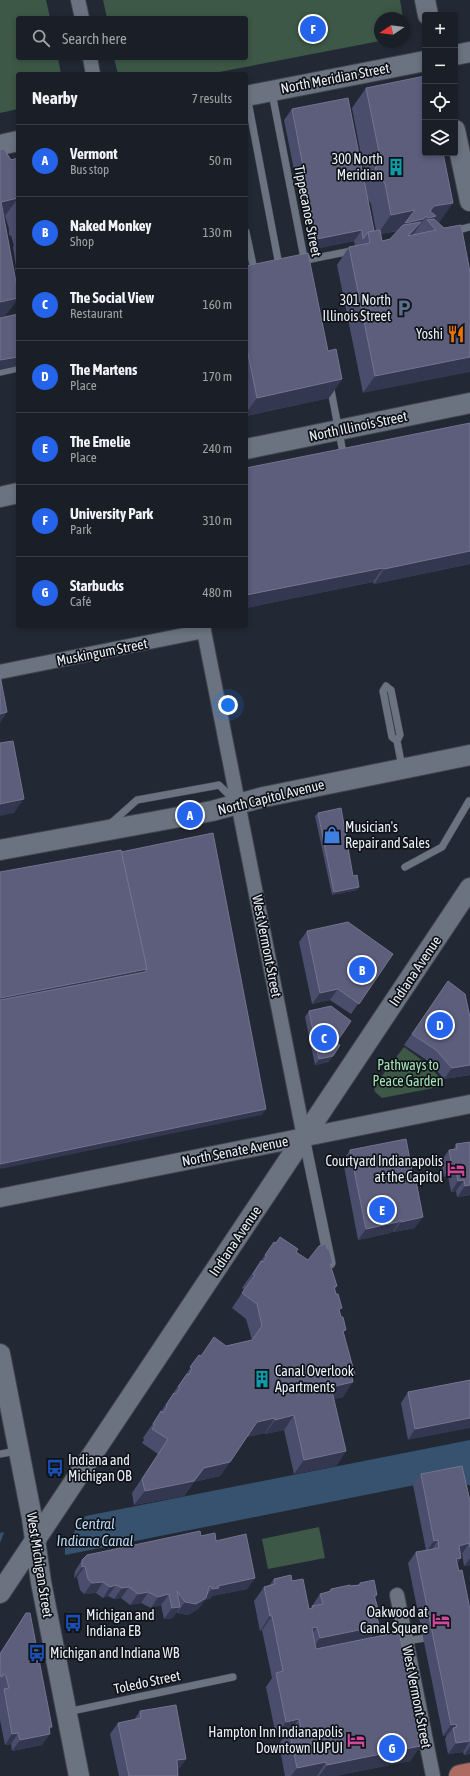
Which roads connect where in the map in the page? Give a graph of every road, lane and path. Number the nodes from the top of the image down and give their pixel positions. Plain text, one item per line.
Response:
1 (78, 0) edge
2 (425, 0) edge
3 (427, 12) edge
4 (82, 16) edge
5 (470, 52) edge
6 (458, 54) edge
7 (90, 60) edge
8 (422, 62) edge
9 (93, 72) edge
10 (272, 91) junction
11 (248, 96) edge
12 (248, 105) edge
13 (16, 141) edge
14 (458, 144) edge
15 (0, 145) edge
16 (470, 201) edge
17 (470, 227) edge
18 (445, 232) edge
19 (248, 243) edge
20 (356, 250) edge
21 (305, 264) junction
22 (253, 270) edge
23 (16, 368) edge
24 (0, 372) edge
25 (329, 380) edge
26 (470, 403) edge
27 (339, 430) junction
28 (248, 449) edge
29 (345, 461) edge
30 (203, 629) edge
31 (0, 672) edge
32 (397, 741) junction
33 (470, 755) edge
34 (402, 768) junction
35 (469, 801) dead end
36 (239, 804) junction
37 (0, 850) edge
38 (405, 867) dead end
39 (470, 888) edge
40 (470, 1104) edge
41 (304, 1136) junction
42 (0, 1198) edge
43 (331, 1265) edge
44 (0, 1354) edge
45 (5, 1401) edge
46 (19, 1450) junction
47 (0, 1454) edge
48 (35, 1541) junction
49 (0, 1593) edge
50 (397, 1595) dead end
51 (441, 1636) edge
52 (406, 1641) junction
53 (232, 1677) dead end
54 (67, 1712) junction
55 (470, 1774) edge
56 (79, 1776) edge
57 (433, 1776) edge
58 (460, 1776) edge

1 - 4 street
2 - 3 main road
5 - 6 main road
7 - 9 street
8 - 10 main road, North Meridian Street
10 - 11 main road, North Meridian Street
10 - 21 lane, Tippecanoe Street
12 - 21 lane
13 - 15 main road
14 - 16 main road
17 - 18 lane
19 - 22 lane
20 - 21 lane
23 - 24 lane
25 - 27 lane
26 - 27 main road, North Illinois Street
27 - 28 main road, North Illinois Street
27 - 29 lane
30 - 31 street, Muskingum Street
30 - 36 street, West Vermont Street
32 - 32 lane
32 - 34 lane
33 - 34 main road, North Capitol Avenue
34 - 36 main road, North Capitol Avenue
35 - 38 lane
36 - 37 main road, North Capitol Avenue
36 - 41 street, West Vermont Street
39 - 41 main road, Indiana Avenue
40 - 41 street, North Senate Avenue
41 - 42 street, North Senate Avenue
41 - 43 street, West Vermont Street
41 - 48 main road, Indiana Avenue
44 - 45 main road, West Michigan Street
45 - 46 main road, West Michigan Street
46 - 47 lane
46 - 48 main road, West Michigan Street
48 - 49 main road, Indiana Avenue
48 - 54 main road, West Michigan Street
50 - 52 street, West Vermont Street
51 - 52 lane
52 - 57 street, West Vermont Street
53 - 54 lane, Toledo Street
54 - 56 main road, West Michigan Street
55 - 58 main road

